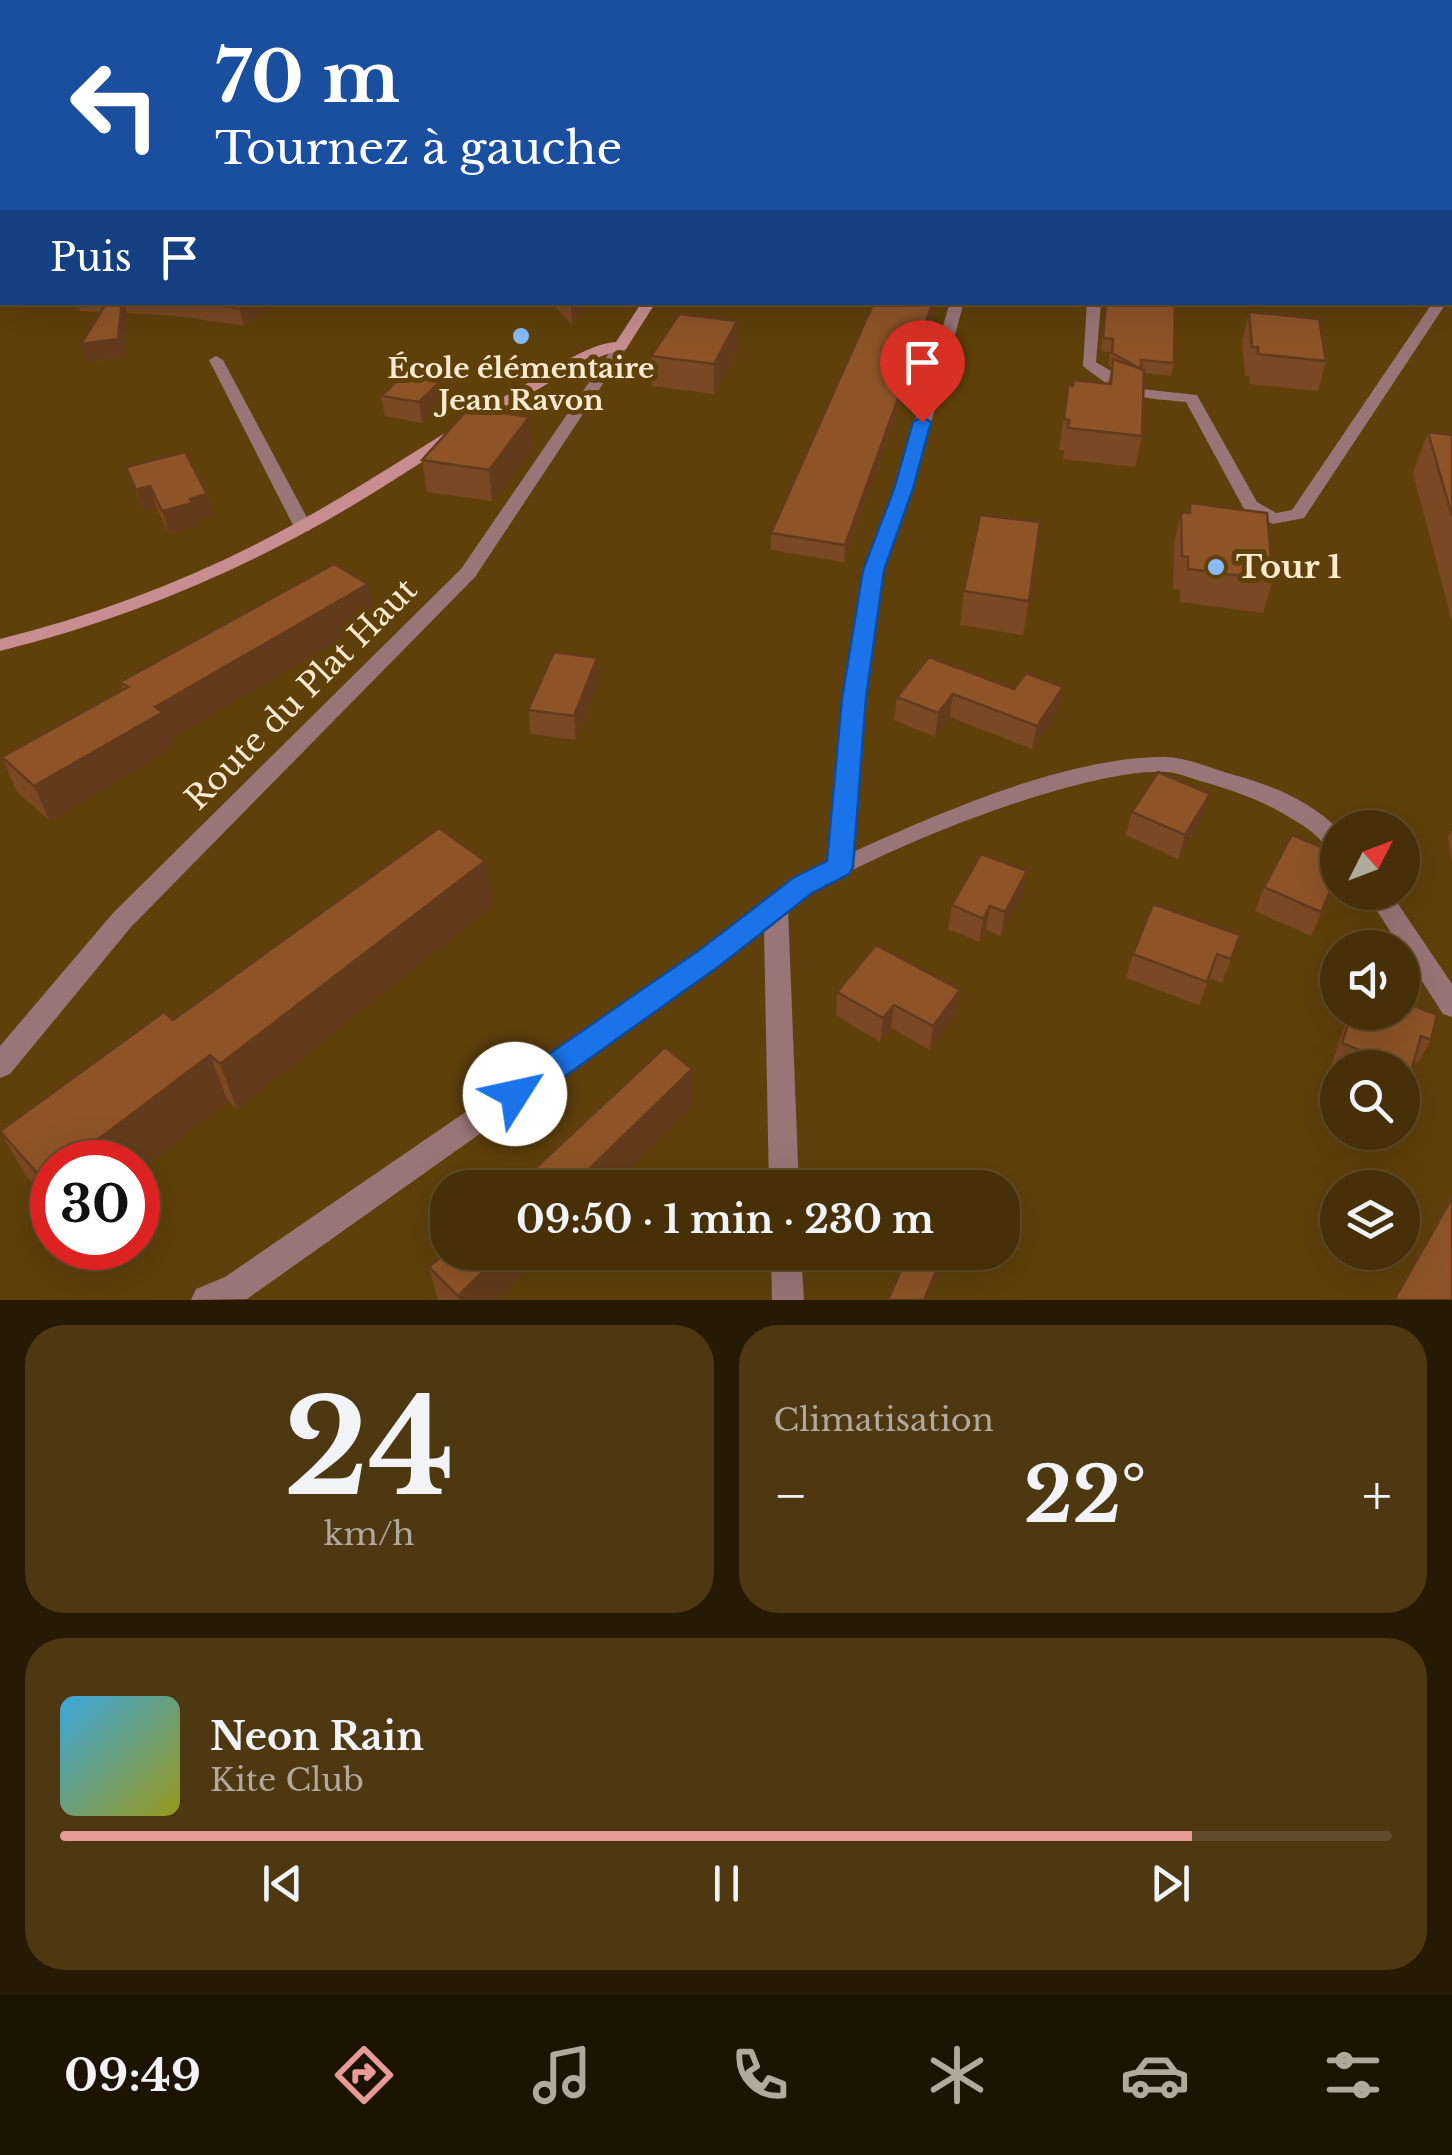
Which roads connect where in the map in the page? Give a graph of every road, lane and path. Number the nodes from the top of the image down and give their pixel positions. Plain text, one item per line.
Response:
1 (647, 305) edge
2 (956, 305) edge
3 (1094, 305) edge
4 (1438, 305) edge
5 (621, 346) junction
6 (216, 360) dead end
7 (302, 527) junction
8 (0, 645) edge
9 (1320, 825) edge
10 (840, 867) junction
11 (776, 906) junction
12 (1389, 910) edge
13 (1452, 1006) edge
14 (0, 1066) edge
15 (783, 1170) edge
16 (787, 1270) edge
17 (207, 1300) edge
18 (788, 1300) edge

1 - 5 street
2 - 10 street
3 - 4 street
5 - 7 street
5 - 14 street, Route du Plat Haut
6 - 7 street
7 - 8 street
9 - 10 street
10 - 11 street
11 - 15 street
11 - 17 street
12 - 13 street
16 - 18 street

